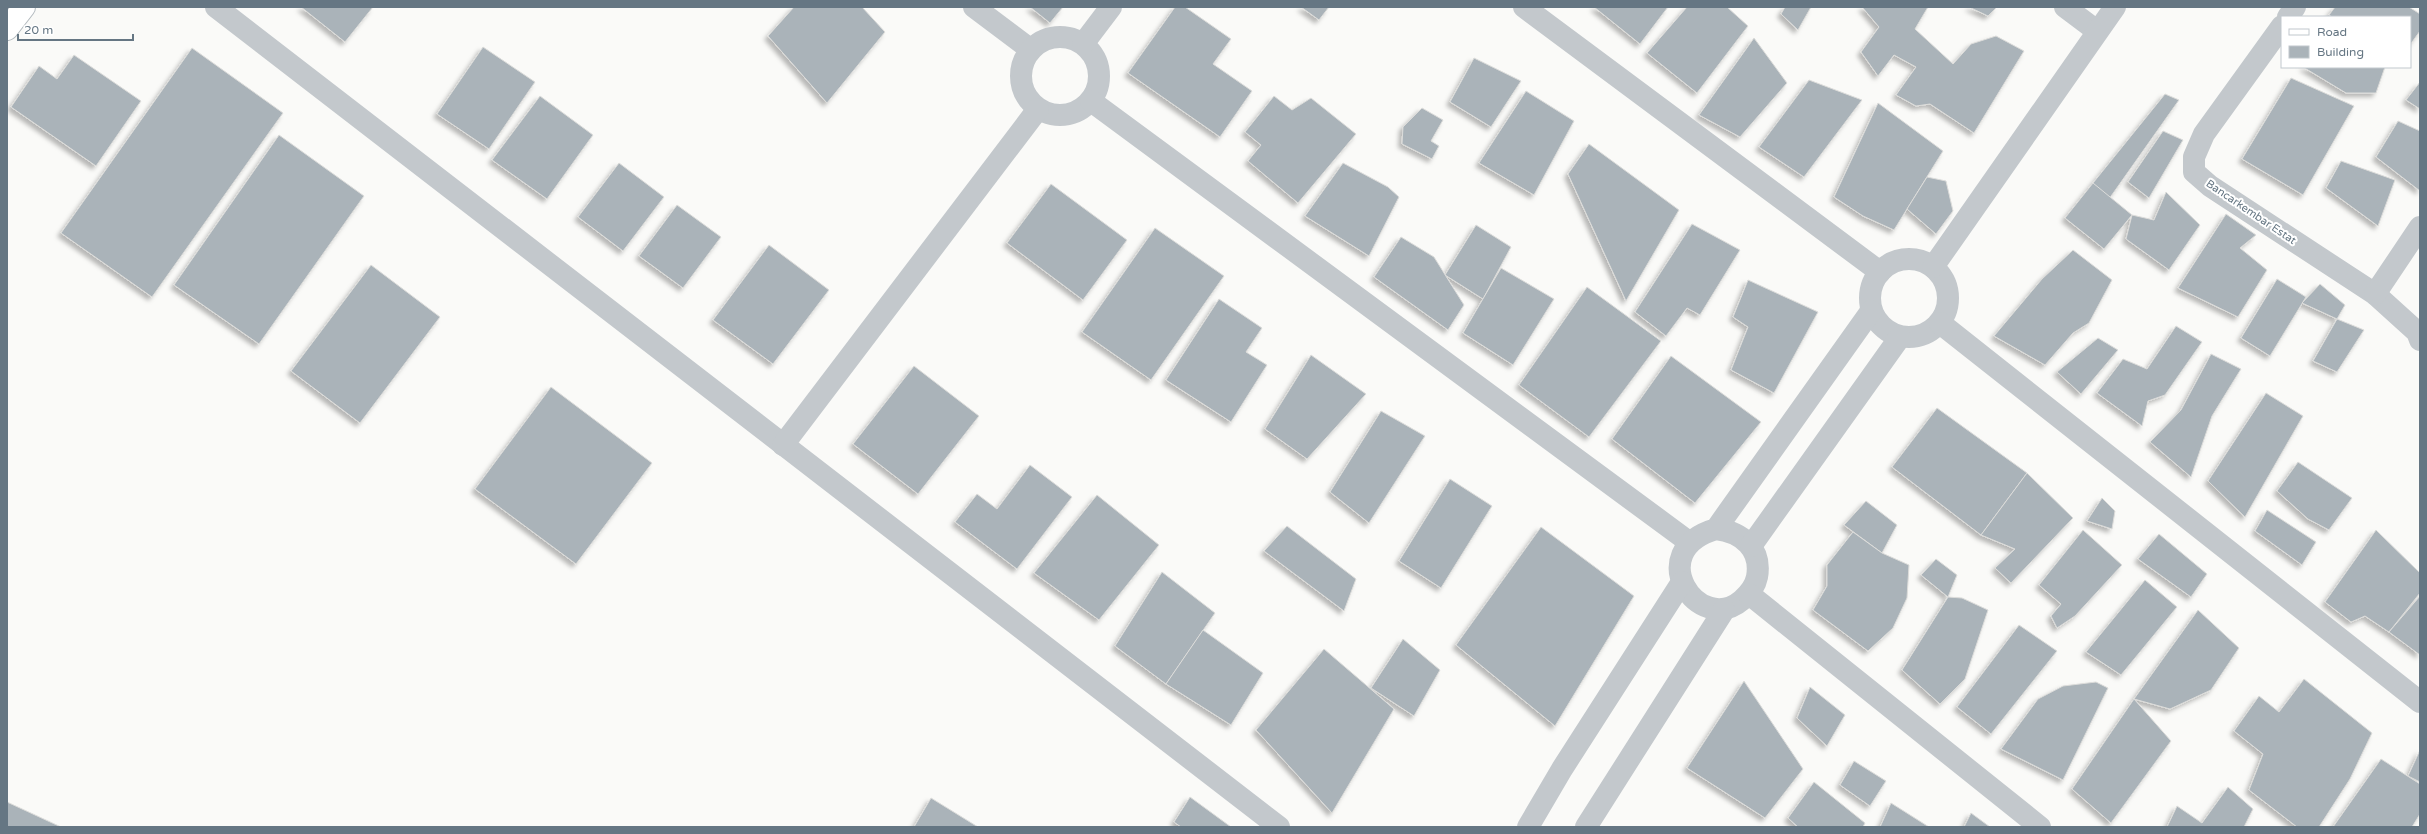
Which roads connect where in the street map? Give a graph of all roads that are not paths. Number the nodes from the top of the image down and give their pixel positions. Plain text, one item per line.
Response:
1 (24, 7) edge
2 (216, 7) edge
3 (974, 7) edge
4 (1111, 7) edge
5 (1524, 7) edge
6 (2065, 7) edge
7 (2114, 7) edge
8 (2296, 7) edge
9 (2289, 16) edge
10 (2281, 27) edge
11 (7, 29) edge
12 (2097, 31) junction
13 (1083, 44) junction
14 (1030, 49) junction
15 (1091, 102) junction
16 (1038, 109) junction
17 (2418, 235) edge
18 (1933, 267) junction
19 (1880, 272) junction
20 (2375, 294) junction
21 (1871, 311) junction
22 (1940, 323) junction
23 (1900, 337) junction
24 (2420, 340) edge
25 (783, 446) junction
26 (1716, 529) junction
27 (1689, 542) junction
28 (1751, 546) junction
29 (1682, 582) junction
30 (1749, 594) junction
31 (1724, 610) junction
32 (2420, 702) edge
33 (1279, 827) edge
34 (1528, 827) edge
35 (1586, 827) edge
36 (2040, 827) edge

1 - 11 street
2 - 25 street
3 - 14 street
4 - 13 street
5 - 19 street
6 - 12 street
7 - 12 street
8 - 9 street
10 - 20 street, Bancarkembar Estat
12 - 18 street
13 - 14 street
13 - 15 street
14 - 16 street
15 - 16 street
15 - 27 street
16 - 25 street
17 - 20 street
18 - 19 street
18 - 22 street
19 - 21 street
20 - 24 street, Bancarkembar Estat
21 - 23 street
21 - 26 street
22 - 23 street
22 - 32 street
23 - 28 street
25 - 33 street
26 - 27 street
26 - 28 street
27 - 29 street
28 - 30 street
29 - 31 street
29 - 34 street
30 - 31 street
30 - 36 street
31 - 35 street

